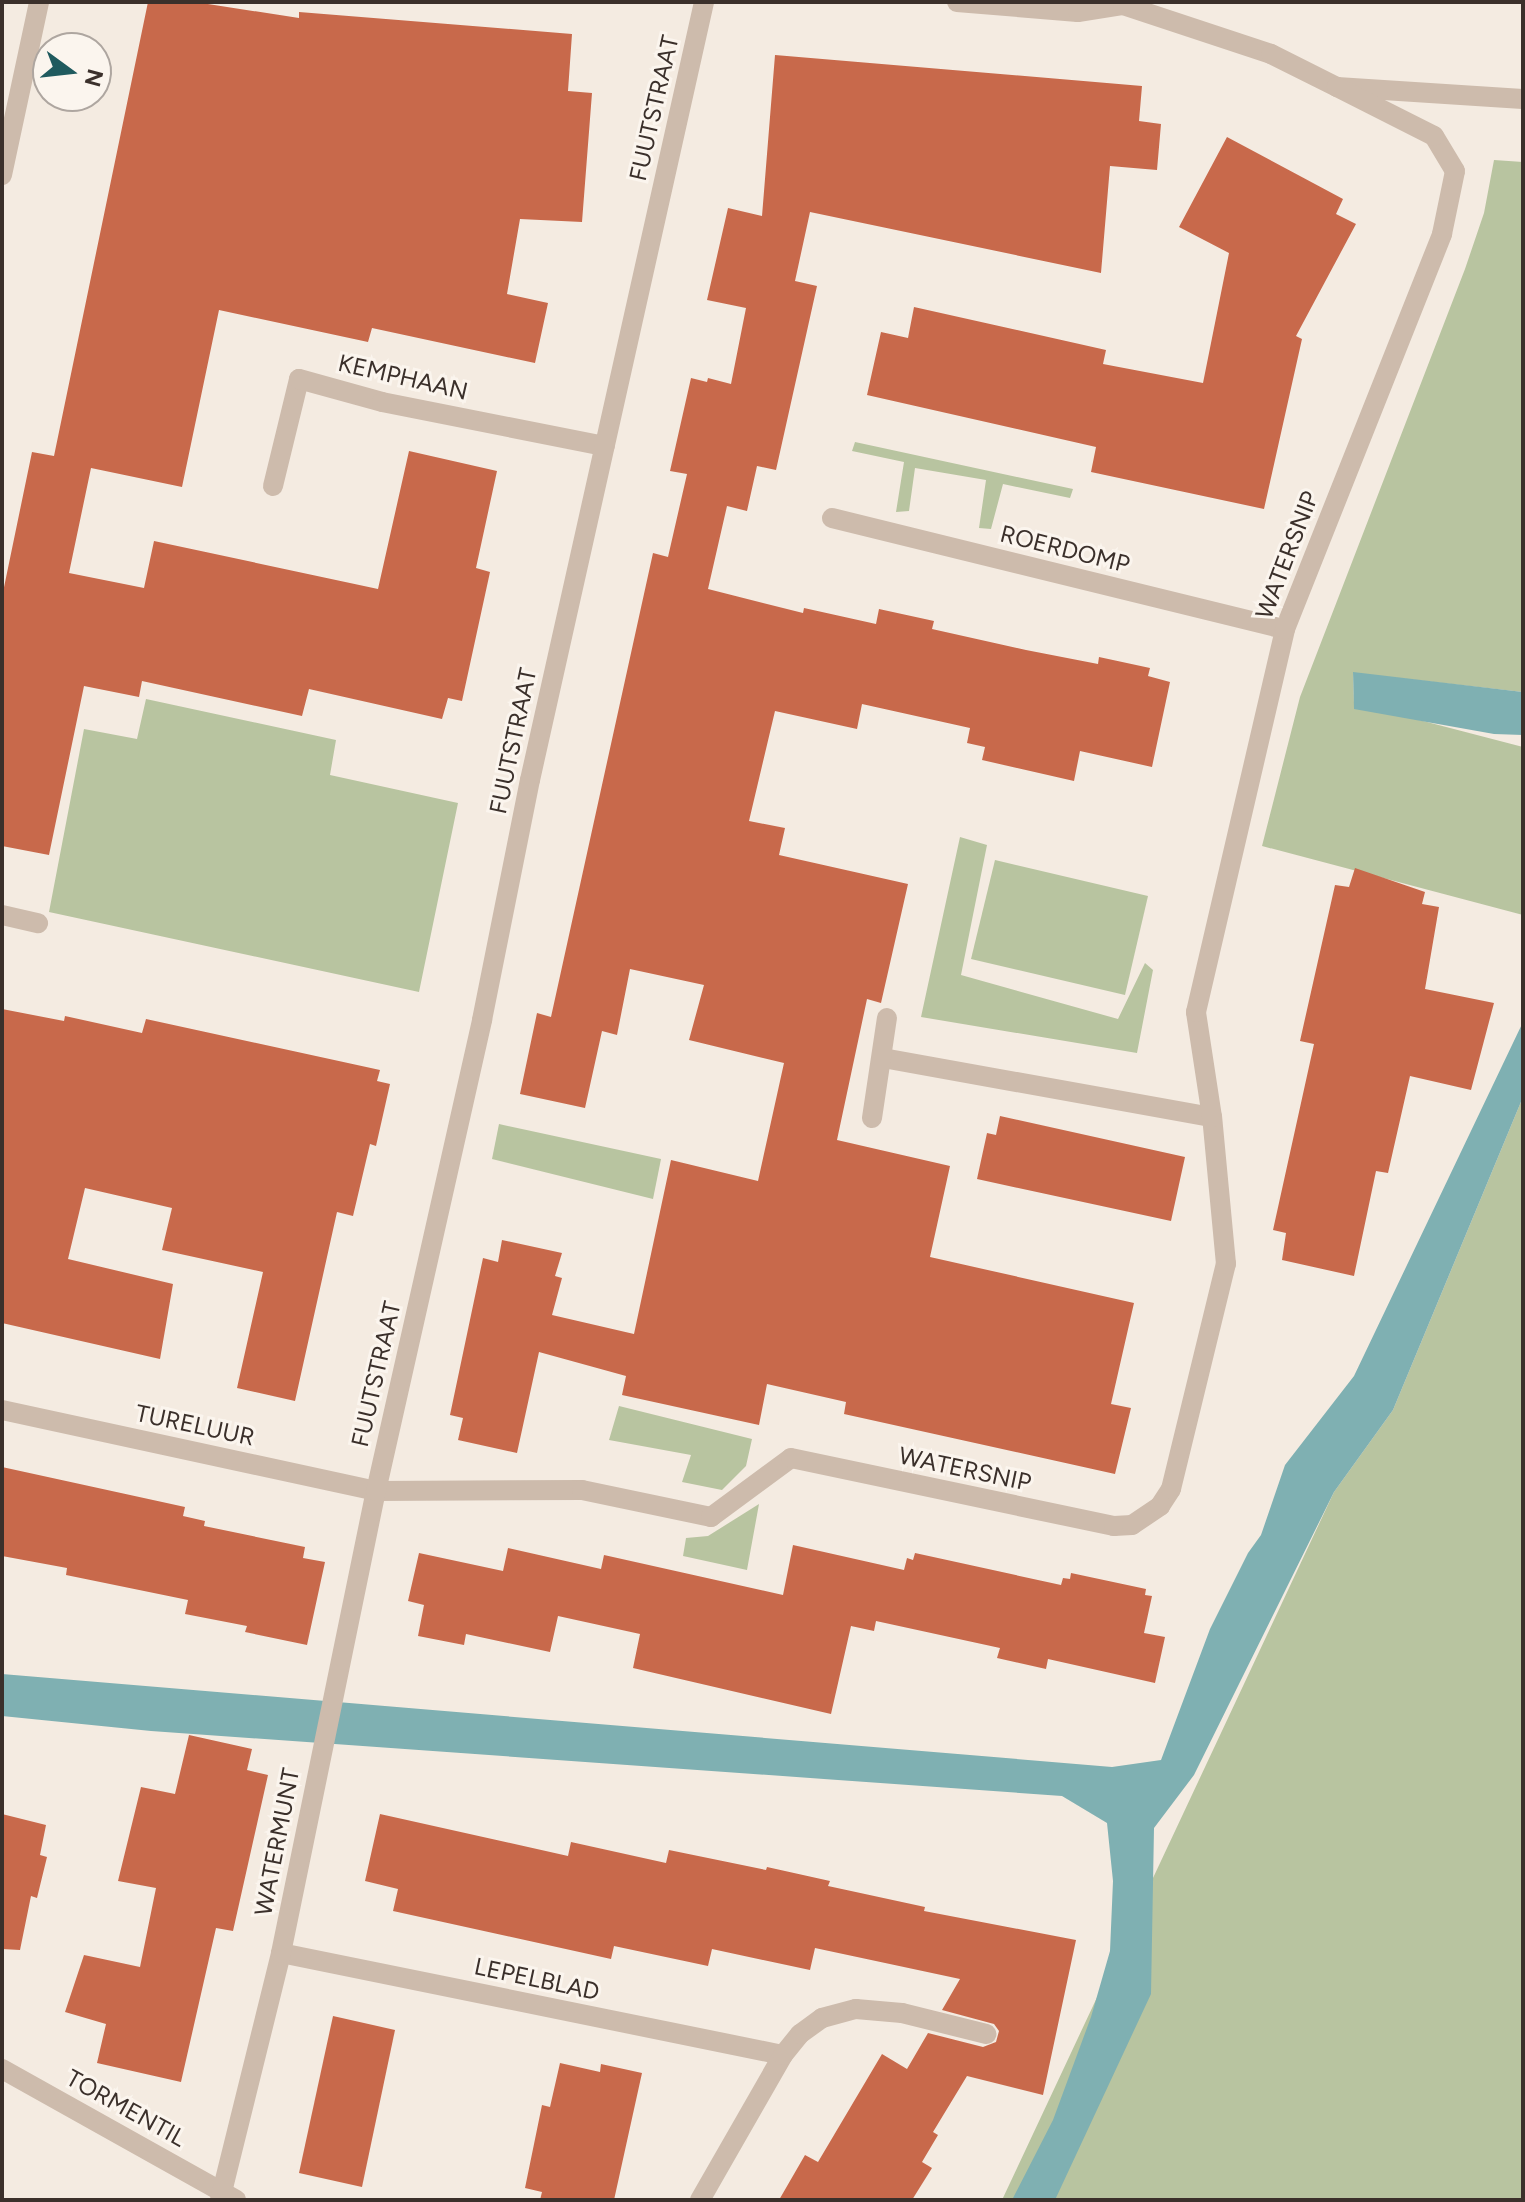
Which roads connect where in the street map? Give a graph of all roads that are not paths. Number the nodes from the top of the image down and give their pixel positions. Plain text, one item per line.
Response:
1 (39, 2) edge
2 (704, 2) edge
3 (957, 2) edge
4 (1123, 4) edge
5 (1337, 87) junction
6 (1523, 99) edge
7 (2, 175) edge
8 (605, 446) junction
9 (273, 486) dead end
10 (832, 518) dead end
11 (1285, 629) junction
12 (2, 915) edge
13 (38, 923) dead end
14 (887, 1018) dead end
15 (883, 1058) junction
16 (1212, 1117) junction
17 (872, 1118) dead end
18 (2, 1410) edge
19 (376, 1491) junction
20 (281, 1953) junction
21 (986, 2034) dead end
22 (783, 2055) junction
23 (2, 2069) edge
24 (227, 2198) edge
25 (700, 2200) edge

1 - 7 street
2 - 8 street, FUUTSTRAAT
3 - 4 street
4 - 5 street, WATERSNIP
5 - 6 street
5 - 11 street, WATERSNIP
8 - 9 street, KEMPHAAN
8 - 19 street, FUUTSTRAAT
10 - 11 street, ROERDOMP
11 - 16 street, WATERSNIP
12 - 13 street
14 - 15 street
15 - 16 street
15 - 17 street
16 - 19 street, WATERSNIP
18 - 19 street, TURELUUR
19 - 20 street, WATERMUNT
20 - 22 street, LEPELBLAD
20 - 24 street, WATERMUNT
21 - 22 street
22 - 25 street
23 - 24 street, TORMENTIL

